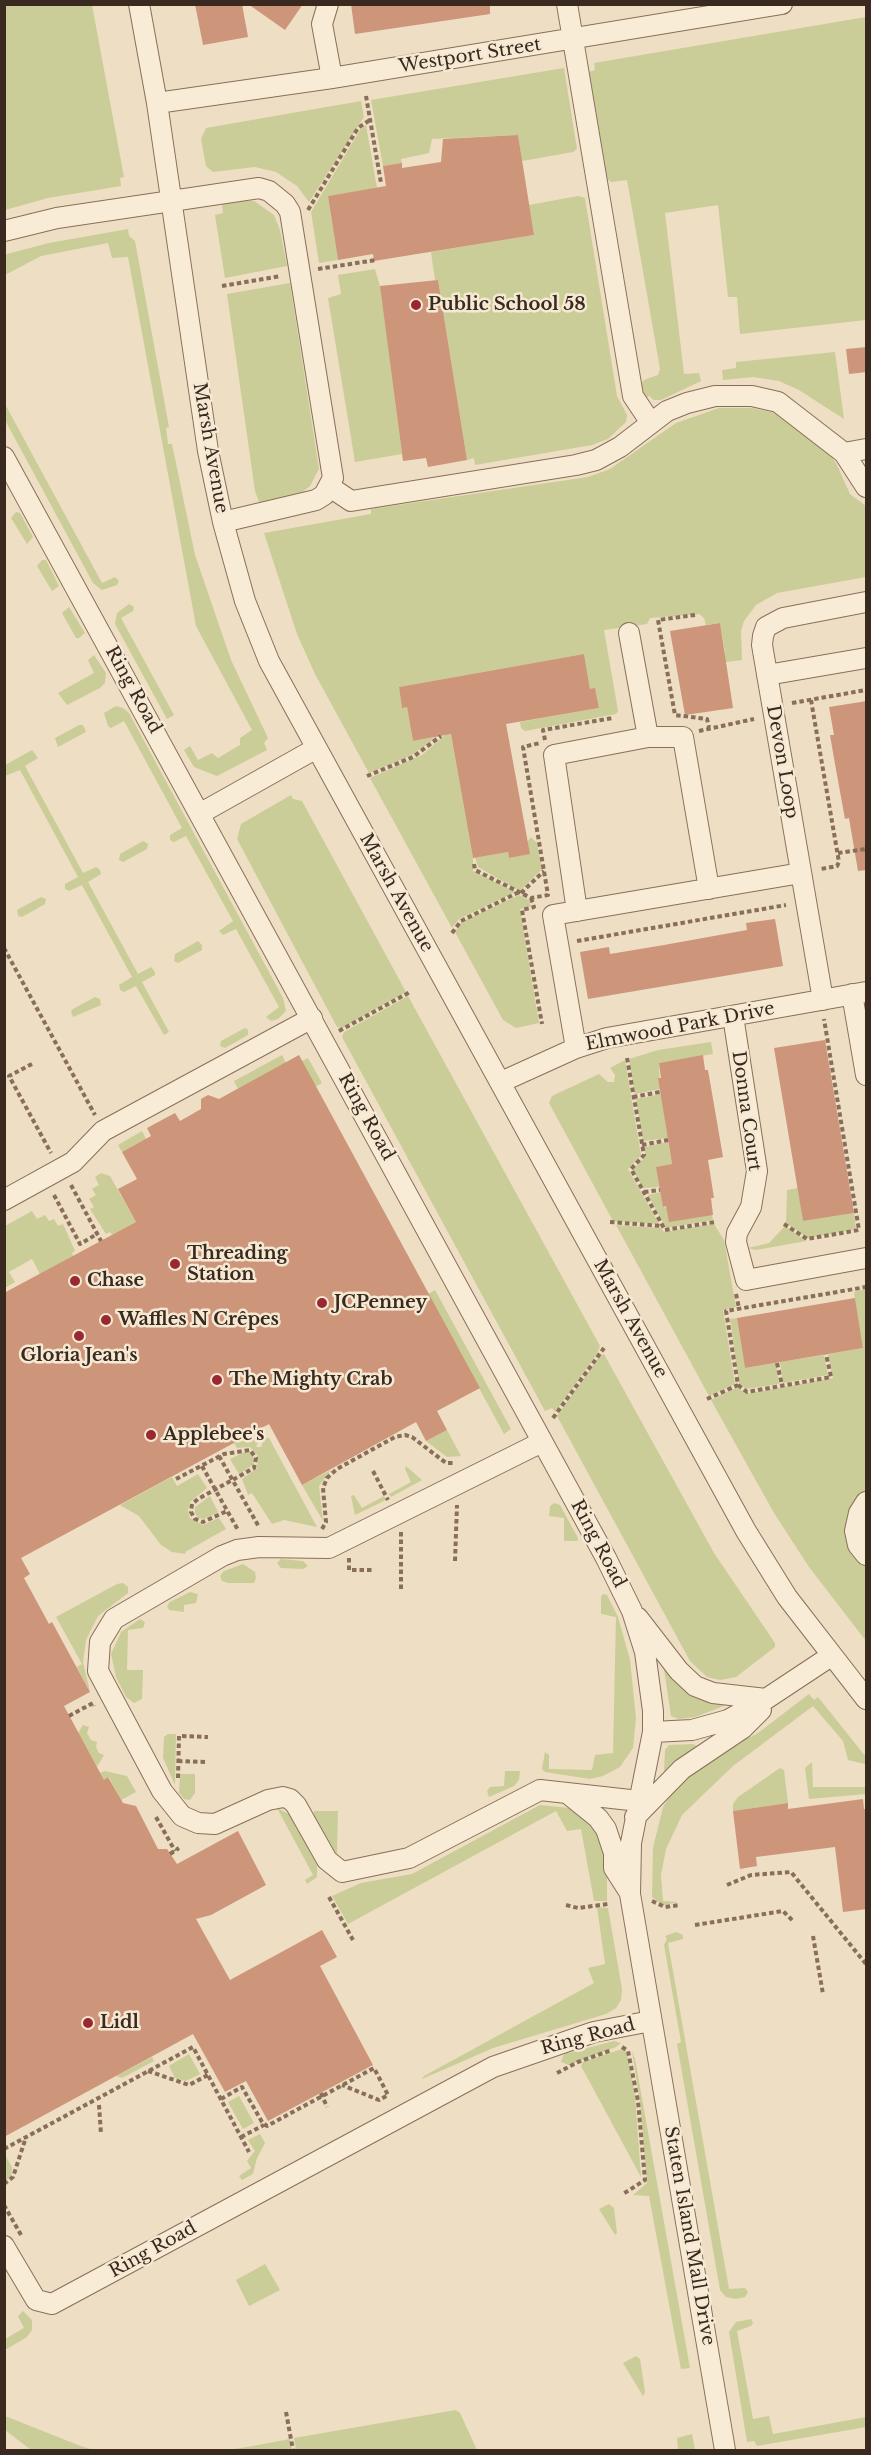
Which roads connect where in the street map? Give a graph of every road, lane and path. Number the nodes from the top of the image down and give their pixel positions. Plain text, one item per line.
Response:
1 (139, 4) edge
2 (328, 4) edge
3 (567, 4) edge
4 (782, 4) edge
5 (572, 39) junction
6 (332, 78) junction
7 (366, 96) dead end
8 (157, 103) junction
9 (370, 120) junction
10 (381, 183) dead end
11 (172, 201) junction
12 (307, 211) dead end
13 (4, 231) edge
14 (376, 260) dead end
15 (318, 269) dead end
16 (288, 274) dead end
17 (222, 286) dead end
18 (651, 423) junction
19 (867, 449) edge
20 (844, 453) junction
21 (4, 458) edge
22 (330, 487) junction
23 (867, 487) edge
24 (223, 522) junction
25 (867, 602) edge
26 (695, 615) dead end
27 (629, 633) dead end
28 (867, 658) edge
29 (767, 675) junction
30 (867, 690) edge
31 (811, 700) junction
32 (792, 703) dead end
33 (754, 719) dead end
34 (709, 728) junction
35 (441, 736) dead end
36 (648, 737) junction
37 (683, 737) junction
38 (315, 749) junction
39 (367, 776) dead end
40 (201, 813) junction
41 (867, 849) edge
42 (838, 853) junction
43 (474, 864) dead end
44 (821, 869) dead end
45 (801, 873) junction
46 (709, 889) junction
47 (520, 893) junction
48 (531, 898) junction
49 (786, 905) dead end
50 (577, 911) junction
51 (452, 933) dead end
52 (570, 942) dead end
53 (4, 948) edge
54 (410, 992) dead end
55 (859, 993) edge
56 (823, 1010) junction
57 (733, 1016) junction
58 (312, 1018) junction
59 (542, 1024) dead end
60 (339, 1031) dead end
61 (576, 1048) junction
62 (627, 1058) dead end
63 (32, 1064) dead end
64 (867, 1075) edge
65 (501, 1082) junction
66 (660, 1092) dead end
67 (633, 1096) junction
68 (97, 1118) dead end
69 (668, 1140) dead end
70 (642, 1145) junction
71 (52, 1157) dead end
72 (81, 1180) dead end
73 (660, 1190) dead end
74 (61, 1191) dead end
75 (644, 1192) junction
76 (54, 1195) junction
77 (4, 1200) edge
78 (44, 1200) dead end
79 (610, 1222) dead end
80 (715, 1222) dead end
81 (784, 1224) dead end
82 (663, 1226) junction
83 (97, 1234) junction
84 (101, 1241) dead end
85 (867, 1258) edge
86 (867, 1287) edge
87 (604, 1348) dead end
88 (826, 1354) dead end
89 (777, 1363) dead end
90 (738, 1385) junction
91 (782, 1385) junction
92 (707, 1399) dead end
93 (553, 1418) dead end
94 (542, 1442) junction
95 (219, 1456) junction
96 (460, 1460) dead end
97 (449, 1464) junction
98 (202, 1466) junction
99 (176, 1479) dead end
100 (232, 1480) junction
101 (452, 1486) junction
102 (215, 1490) junction
103 (867, 1502) edge
104 (227, 1510) junction
105 (259, 1527) junction
106 (266, 1527) dead end
107 (247, 1528) dead end
108 (253, 1528) dead end
109 (238, 1530) junction
110 (316, 1531) dead end
111 (228, 1533) dead end
112 (867, 1555) edge
113 (349, 1558) dead end
114 (455, 1561) dead end
115 (374, 1570) dead end
116 (632, 1611) junction
117 (831, 1656) junction
118 (766, 1699) junction
119 (867, 1699) edge
120 (93, 1703) dead end
121 (69, 1716) dead end
122 (653, 1732) junction
123 (208, 1737) dead end
124 (178, 1761) junction
125 (208, 1762) dead end
126 (178, 1786) dead end
127 (565, 1791) junction
128 (637, 1809) junction
129 (179, 1848) dead end
130 (170, 1854) dead end
131 (727, 1884) dead end
132 (630, 1894) junction
133 (329, 1897) dead end
134 (652, 1901) dead end
135 (566, 1905) dead end
136 (608, 1905) dead end
137 (680, 1905) dead end
138 (794, 1922) dead end
139 (695, 1925) dead end
140 (813, 1936) dead end
141 (352, 1940) dead end
142 (867, 1964) edge
143 (823, 1994) dead end
144 (651, 2021) junction
145 (148, 2071) junction
146 (557, 2073) dead end
147 (208, 2076) junction
148 (342, 2085) junction
149 (322, 2095) junction
150 (220, 2099) junction
151 (99, 2104) dead end
152 (327, 2107) dead end
153 (264, 2125) junction
154 (101, 2134) dead end
155 (241, 2137) junction
156 (26, 2138) junction
157 (4, 2149) edge
158 (249, 2152) dead end
159 (4, 2184) edge
160 (623, 2194) dead end
161 (4, 2246) edge
162 (286, 2412) dead end
163 (293, 2451) edge
164 (725, 2451) edge

1 - 8 street, Marsh Avenue
2 - 6 street
3 - 5 street
4 - 5 street, Westport Street
5 - 6 street, Westport Street
5 - 18 street
6 - 8 street, Westport Street
7 - 9 path
8 - 11 street, Marsh Avenue
9 - 10 path
9 - 12 path
11 - 13 street
11 - 22 street
11 - 24 street, Marsh Avenue
14 - 15 path
16 - 17 path
18 - 20 street
18 - 22 street
19 - 20 street
20 - 23 street
21 - 40 street, Ring Road
22 - 24 street
24 - 38 street, Marsh Avenue
25 - 29 street, Devon Loop
26 - 34 path
27 - 36 street
28 - 29 street
29 - 45 street, Devon Loop
30 - 31 path
31 - 32 path
31 - 42 path
33 - 34 path
34 - 37 path
35 - 39 path
36 - 37 street
36 - 50 street
37 - 46 street
38 - 40 street
38 - 65 street, Marsh Avenue
40 - 58 street, Ring Road
41 - 42 path
42 - 44 path
43 - 47 path
45 - 46 street
45 - 56 street, Devon Loop
46 - 50 street
47 - 48 path
47 - 48 path
47 - 51 path
48 - 59 path
49 - 52 path
50 - 61 street
53 - 68 path
54 - 60 path
55 - 56 street, Elmwood Park Drive
55 - 64 street
56 - 57 street, Elmwood Park Drive
56 - 81 path
57 - 61 street, Elmwood Park Drive
57 - 85 street, Donna Court
58 - 77 street
58 - 94 street, Ring Road
61 - 65 street, Elmwood Park Drive
62 - 67 path
63 - 71 path
65 - 117 street, Marsh Avenue
66 - 67 path
67 - 70 path
69 - 70 path
70 - 75 path
72 - 83 path
73 - 75 path
74 - 76 path
75 - 82 path
76 - 78 path
76 - 83 path
79 - 82 path
80 - 82 path
83 - 84 path
86 - 90 path
87 - 93 path
88 - 91 path
89 - 91 path
90 - 91 path
90 - 92 path
94 - 101 street
94 - 116 street, Ring Road
95 - 98 path
95 - 100 path
95 - 100 path
96 - 97 path
97 - 101 path
97 - 110 path
98 - 99 path
98 - 102 path
100 - 102 path
100 - 105 path
101 - 114 path
101 - 127 street
102 - 104 path
102 - 104 path
103 - 112 street
104 - 109 path
105 - 106 path
105 - 108 path
107 - 109 path
109 - 111 path
113 - 115 path
116 - 118 street
116 - 122 street, Ring Road
117 - 118 street
117 - 119 street, Marsh Avenue
118 - 122 street
118 - 128 street
120 - 121 path
122 - 128 street, Ring Road
123 - 124 path
124 - 125 path
124 - 126 path
127 - 128 street
127 - 132 street
128 - 132 street, Ring Road
129 - 130 path
131 - 142 path
132 - 144 street, Ring Road
133 - 141 path
134 - 137 path
135 - 136 path
138 - 139 path
140 - 143 path
144 - 161 street, Ring Road
144 - 164 street, Staten Island Mall Drive
145 - 147 path
145 - 147 path
145 - 156 path
146 - 160 path
147 - 150 path
148 - 148 path
148 - 149 path
149 - 152 path
149 - 153 path
150 - 153 path
150 - 155 path
151 - 154 path
153 - 155 path
155 - 158 path
156 - 157 path
156 - 159 path
162 - 163 path

